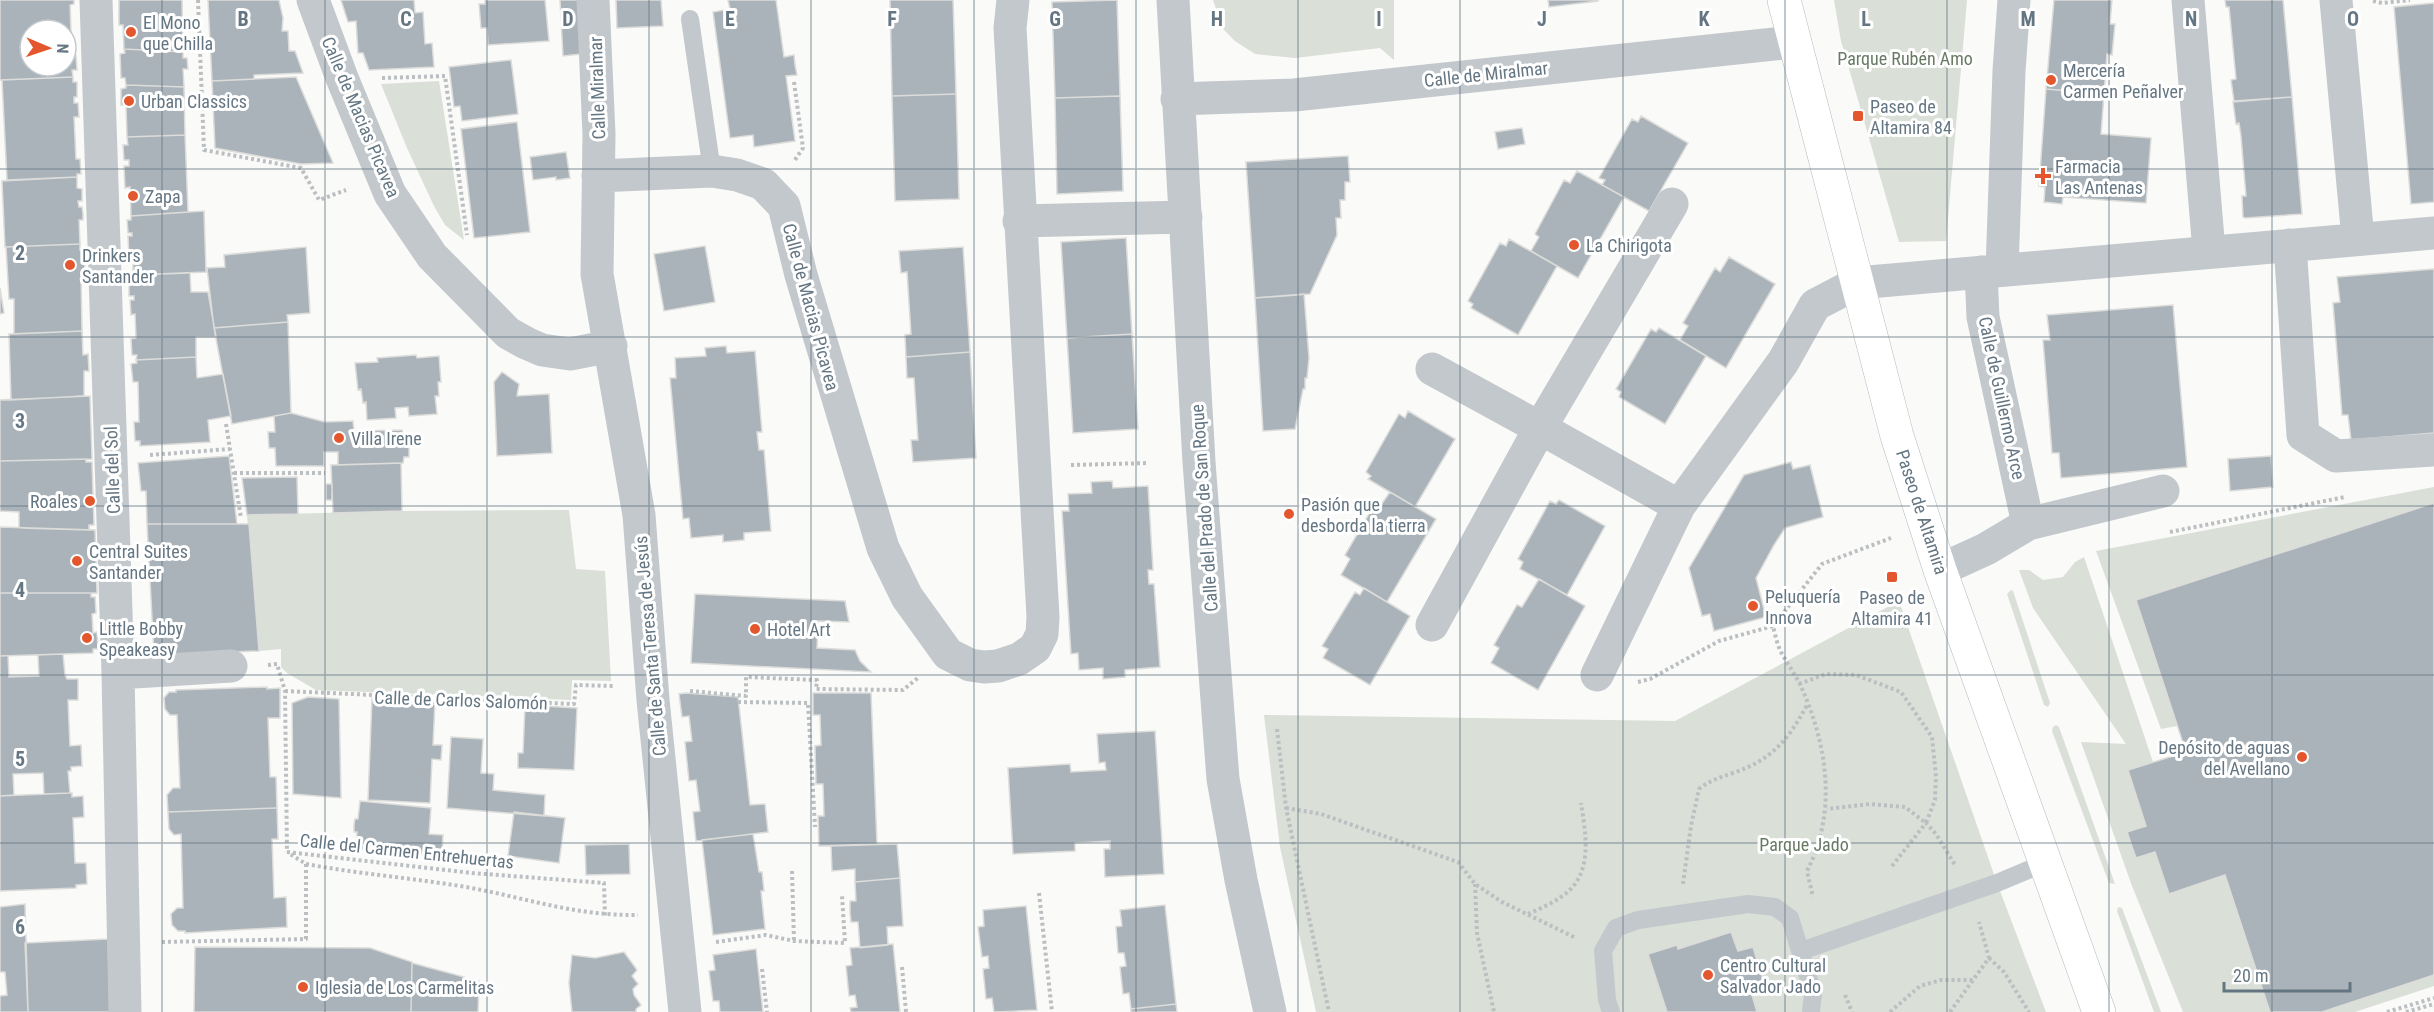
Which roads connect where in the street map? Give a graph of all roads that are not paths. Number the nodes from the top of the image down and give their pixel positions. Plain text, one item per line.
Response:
1 (96, 0) edge
2 (314, 0) edge
3 (593, 0) edge
4 (1013, 0) edge
5 (1173, 0) edge
6 (1784, 0) edge
7 (2014, 0) edge
8 (2188, 0) edge
9 (2336, 0) edge
10 (690, 19) dead end
11 (1793, 42) junction
12 (1177, 99) junction
13 (712, 171) junction
14 (598, 176) junction
15 (1672, 204) dead end
16 (1186, 218) junction
17 (1019, 221) junction
18 (2434, 232) edge
19 (2358, 239) junction
20 (2290, 245) junction
21 (2210, 251) junction
22 (1991, 271) junction
23 (1857, 283) junction
24 (610, 346) junction
25 (1432, 369) dead end
26 (1540, 428) junction
27 (2434, 450) edge
28 (2163, 491) dead end
29 (1679, 506) junction
30 (2028, 524) junction
31 (1940, 570) junction
32 (1432, 626) dead end
33 (231, 666) dead end
34 (118, 673) junction
35 (1597, 675) dead end
36 (2045, 863) junction
37 (1801, 951) junction
38 (125, 1012) edge
39 (685, 1012) edge
40 (1270, 1012) edge
41 (1611, 1012) edge
42 (1811, 1012) edge
43 (2099, 1012) edge

1 - 34 street, Calle del Sol
2 - 24 street, Calle de Macias Picavea
3 - 14 street, Calle Miralmar
4 - 17 street, Calle de Macias Picavea
5 - 12 street, Calle del Prado de San Roque
6 - 11 main road, Paseo de Altamira
7 - 22 street, Calle de Guillermo Arce
8 - 21 street
9 - 19 street
10 - 13 lane
11 - 12 street, Calle de Miralmar
11 - 23 main road, Paseo de Altamira
12 - 16 street, Calle del Prado de San Roque
13 - 14 street, Calle de Macias Picavea
13 - 17 street, Calle de Macias Picavea
14 - 24 street
15 - 26 street
16 - 17 street
16 - 40 street, Calle del Prado de San Roque
18 - 19 street
19 - 20 street
20 - 21 street
20 - 27 street
21 - 22 street
22 - 23 street
22 - 30 street, Calle de Guillermo Arce
23 - 29 street
23 - 31 main road, Paseo de Altamira
24 - 39 street, Calle de Santa Teresa de Jesús
25 - 26 street
26 - 29 street
26 - 32 street
28 - 30 street
29 - 35 street
30 - 31 street
31 - 36 main road, Paseo de Altamira
33 - 34 street
34 - 38 street, Calle del Sol
36 - 37 lane
36 - 43 main road, Paseo de Altamira
37 - 41 lane
37 - 42 lane

